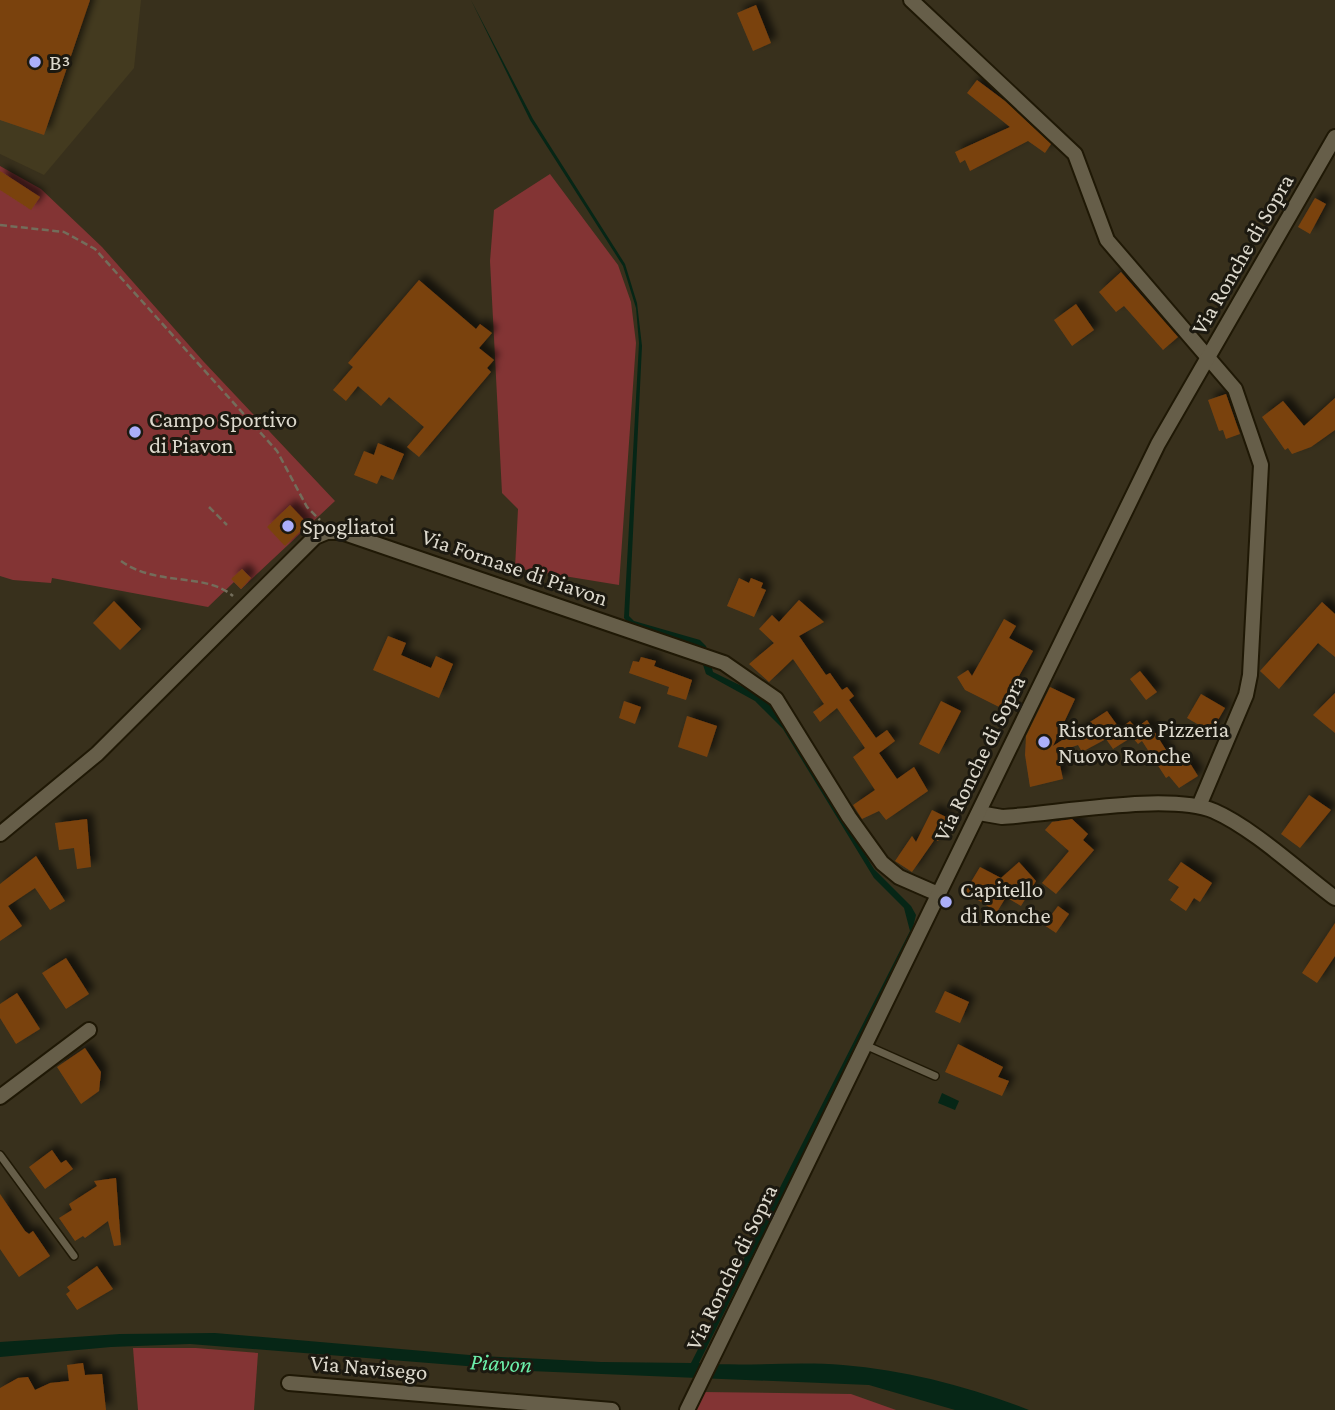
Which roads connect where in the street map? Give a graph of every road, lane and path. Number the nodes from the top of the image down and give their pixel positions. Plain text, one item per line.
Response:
1 (911, 0) edge
2 (1335, 137) edge
3 (0, 225) edge
4 (1211, 357) junction
5 (209, 507) dead end
6 (227, 525) dead end
7 (322, 533) junction
8 (121, 562) dead end
9 (243, 606) junction
10 (1199, 806) junction
11 (979, 813) junction
12 (0, 834) edge
13 (938, 894) junction
14 (1335, 898) edge
15 (89, 1030) dead end
16 (865, 1045) junction
17 (935, 1076) dead end
18 (0, 1097) edge
19 (0, 1154) edge
20 (74, 1256) dead end
21 (289, 1383) dead end
22 (446, 1403) edge
23 (612, 1410) edge
24 (687, 1410) edge

1 - 4 street
2 - 4 street, Via Ronche di Sopra
3 - 7 path
4 - 10 street
4 - 11 street, Via Ronche di Sopra
5 - 6 path
7 - 9 street
7 - 13 street, Via Fornase di Piavon
8 - 9 path
9 - 12 street
10 - 11 street
10 - 14 street
11 - 13 street, Via Ronche di Sopra
13 - 16 street, Via Ronche di Sopra
15 - 18 street
16 - 17 lane
16 - 24 street, Via Ronche di Sopra
19 - 20 lane
21 - 22 street, Via Navisego
22 - 23 street, Via Navisego

